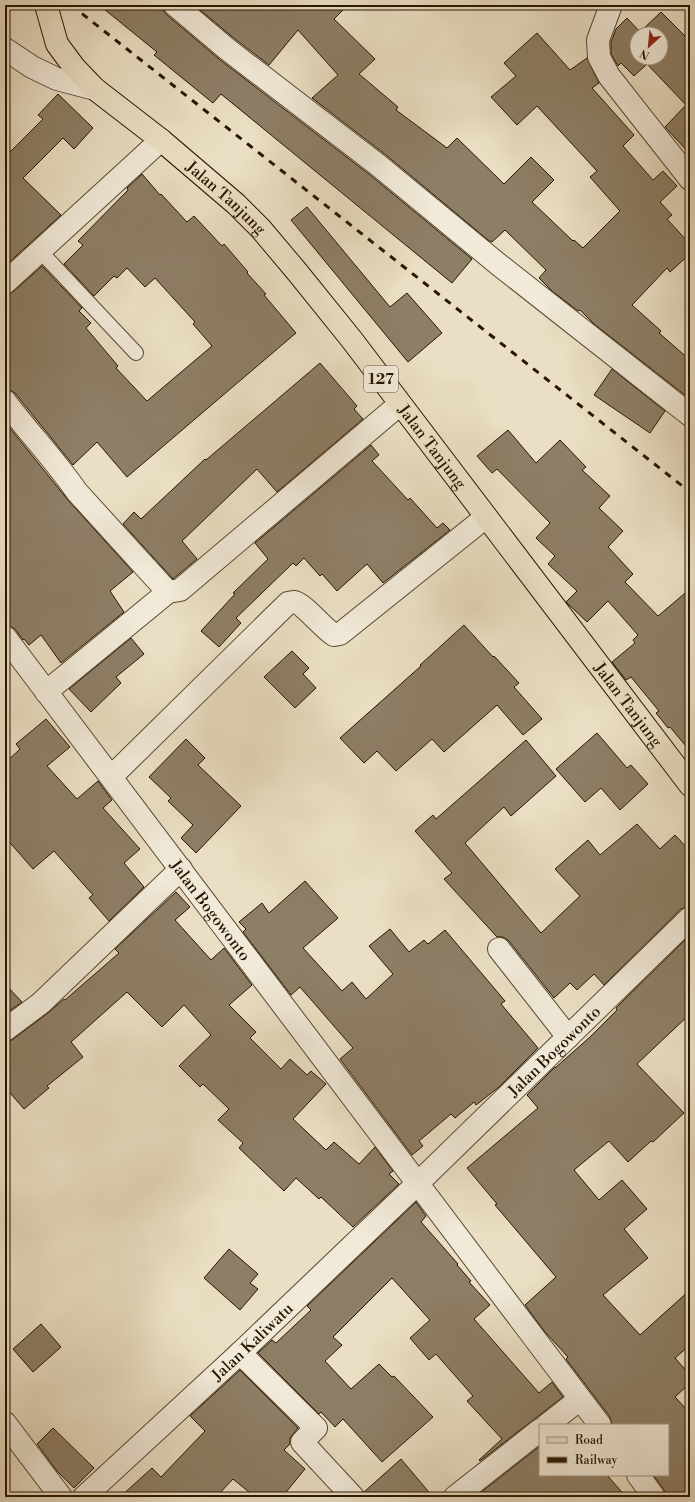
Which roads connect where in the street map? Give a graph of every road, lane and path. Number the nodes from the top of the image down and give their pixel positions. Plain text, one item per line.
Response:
1 (46, 5) edge
2 (175, 5) edge
3 (611, 5) edge
4 (5, 49) edge
5 (94, 89) junction
6 (162, 140) junction
7 (690, 178) edge
8 (40, 251) junction
9 (5, 282) edge
10 (136, 353) dead end
11 (5, 401) edge
12 (400, 404) junction
13 (690, 415) edge
14 (486, 517) junction
15 (168, 592) junction
16 (5, 638) edge
17 (46, 692) junction
18 (111, 777) junction
19 (690, 785) edge
20 (181, 869) junction
21 (690, 918) edge
22 (499, 949) dead end
23 (5, 1030) edge
24 (568, 1036) junction
25 (417, 1184) junction
26 (240, 1353) junction
27 (580, 1399) junction
28 (5, 1423) edge
29 (547, 1424) edge
30 (599, 1424) edge
31 (539, 1431) edge
32 (639, 1476) edge
33 (61, 1497) edge
34 (84, 1497) edge
35 (354, 1497) edge
36 (455, 1497) edge
37 (654, 1497) edge

1 - 5 main road, Jalan Tanjung / 127
2 - 13 street
3 - 7 street
4 - 5 street
5 - 6 main road, Jalan Tanjung / 127
6 - 8 street
6 - 12 main road, Jalan Tanjung / 127
8 - 9 street
8 - 10 lane
11 - 15 street
12 - 14 main road, Jalan Tanjung / 127
12 - 15 street
14 - 18 street
14 - 19 main road, Jalan Tanjung / 127
15 - 17 street
16 - 17 street, Jalan Bogowonto
17 - 18 street, Jalan Bogowonto
18 - 20 street, Jalan Bogowonto
20 - 23 street
20 - 25 street, Jalan Bogowonto
21 - 24 street, Jalan Bogowonto
22 - 24 street
24 - 25 street, Jalan Bogowonto
25 - 26 street, Jalan Kaliwatu
25 - 27 street, Jalan Bogowonto
26 - 34 street, Jalan Kaliwatu
26 - 35 street
27 - 29 street
27 - 30 street, Jalan Bogowonto
28 - 33 street
31 - 36 street
32 - 37 street

